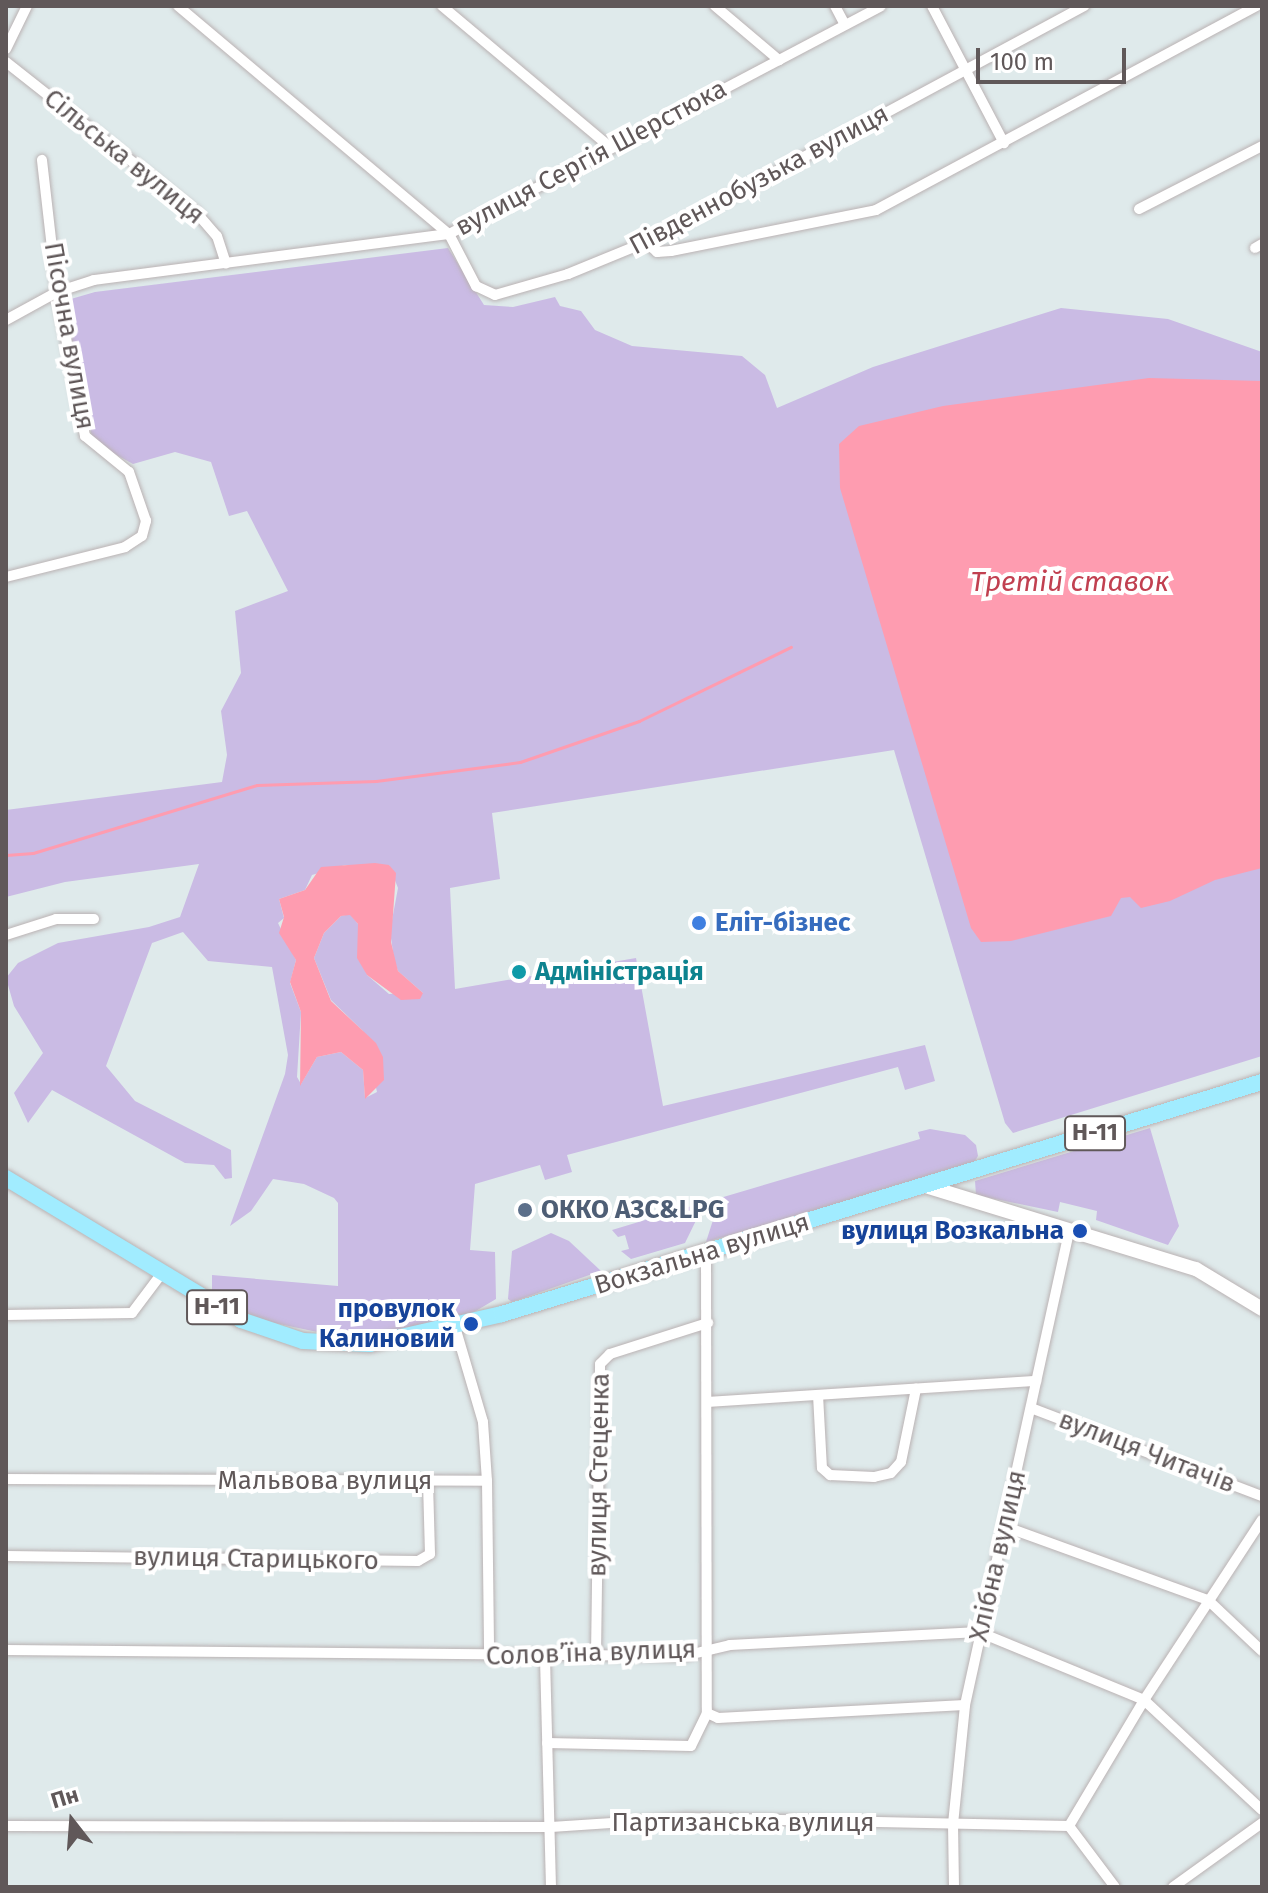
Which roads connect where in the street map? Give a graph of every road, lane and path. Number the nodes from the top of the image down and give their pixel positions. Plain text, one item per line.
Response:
1 (27, 6) edge
2 (178, 6) edge
3 (442, 6) edge
4 (715, 6) edge
5 (835, 6) edge
6 (881, 6) edge
7 (932, 6) edge
8 (1085, 6) edge
9 (1257, 6) edge
10 (845, 25) junction
11 (6, 49) edge
12 (779, 60) junction
13 (6, 62) edge
14 (967, 71) junction
15 (1004, 143) junction
16 (1262, 146) edge
17 (610, 147) junction
18 (42, 160) dead end
19 (1139, 209) dead end
20 (449, 234) junction
21 (646, 242) junction
22 (226, 264) junction
23 (57, 292) junction
24 (6, 320) edge
25 (6, 577) edge
26 (94, 919) dead end
27 (6, 935) edge
28 (1262, 1082) edge
29 (6, 1178) edge
30 (929, 1187) junction
31 (1070, 1229) junction
32 (706, 1253) junction
33 (162, 1273) junction
34 (1262, 1309) edge
35 (6, 1315) edge
36 (708, 1323) junction
37 (455, 1327) junction
38 (1036, 1381) junction
39 (916, 1389) junction
40 (818, 1395) junction
41 (708, 1402) junction
42 (1031, 1408) junction
43 (6, 1479) edge
44 (487, 1481) junction
45 (428, 1482) junction
46 (1262, 1496) edge
47 (1262, 1520) edge
48 (1006, 1527) junction
49 (6, 1556) edge
50 (1208, 1600) junction
51 (979, 1632) junction
52 (6, 1650) edge
53 (707, 1650) junction
54 (1262, 1651) edge
55 (596, 1655) junction
56 (489, 1657) junction
57 (545, 1658) junction
58 (1144, 1700) junction
59 (965, 1705) junction
60 (707, 1713) junction
61 (547, 1743) junction
62 (1262, 1810) edge
63 (1262, 1823) edge
64 (953, 1824) junction
65 (6, 1826) edge
66 (1069, 1826) junction
67 (551, 1827) junction
68 (551, 1887) edge
69 (954, 1887) edge
70 (1115, 1887) edge
71 (1173, 1887) edge

1 - 11 street
2 - 20 street
3 - 17 street
4 - 12 street
5 - 10 street
6 - 10 street, вулиця Сергія Шерстюка
7 - 14 street
8 - 14 street, Південнобузька вулиця
9 - 15 street
10 - 12 street, вулиця Сергія Шерстюка
12 - 17 street, вулиця Сергія Шерстюка
13 - 22 street, Сільська вулиця
14 - 15 street
14 - 21 street, Південнобузька вулиця
15 - 21 street
16 - 19 street
17 - 20 street, вулиця Сергія Шерстюка
18 - 23 street, Пісочна вулиця
20 - 21 street, Південнобузька вулиця
20 - 22 street, вулиця Сергія Шерстюка
22 - 23 street, вулиця Сергія Шерстюка
23 - 24 street, вулиця Сергія Шерстюка
23 - 25 street, Пісочна вулиця
26 - 27 street
28 - 30 main road, Н-11
29 - 33 main road, Н-11
30 - 31 street
30 - 32 main road, Вокзальна вулиця / Н-11
31 - 34 street
31 - 38 street, Хлібна вулиця
32 - 36 street
32 - 37 main road, Вокзальна вулиця / Н-11
33 - 35 street
33 - 37 main road, Н-11
36 - 41 street
36 - 55 street, вулиця Стеценка
37 - 44 street
38 - 39 street, вулиця Читачів
38 - 42 street, Хлібна вулиця
39 - 40 street, вулиця Читачів
39 - 40 street
40 - 41 street, вулиця Читачів
41 - 53 street
42 - 46 street, вулиця Читачів
42 - 48 street, Хлібна вулиця
43 - 45 street, Мальвова вулиця
44 - 45 street, Мальвова вулиця
44 - 56 street
45 - 49 street, вулиця Старицького
47 - 50 street
48 - 50 street
48 - 51 street, Хлібна вулиця
50 - 54 street
50 - 58 street
51 - 53 street, Соловʼїна вулиця
51 - 58 street, Соловʼїна вулиця
51 - 59 street, Хлібна вулиця
52 - 56 street, Соловʼїна вулиця
53 - 55 street, Соловʼїна вулиця
53 - 60 street
55 - 57 street, Соловʼїна вулиця
56 - 57 street, Соловʼїна вулиця
57 - 61 street
58 - 62 street, Соловʼїна вулиця
58 - 66 street
59 - 60 street
59 - 64 street, Хлібна вулиця
60 - 61 street
61 - 67 street
63 - 71 street
64 - 66 street, Партизанська вулиця
64 - 67 street, Партизанська вулиця
64 - 69 street, Хлібна вулиця
65 - 67 street, Партизанська вулиця
66 - 70 street
67 - 68 street

